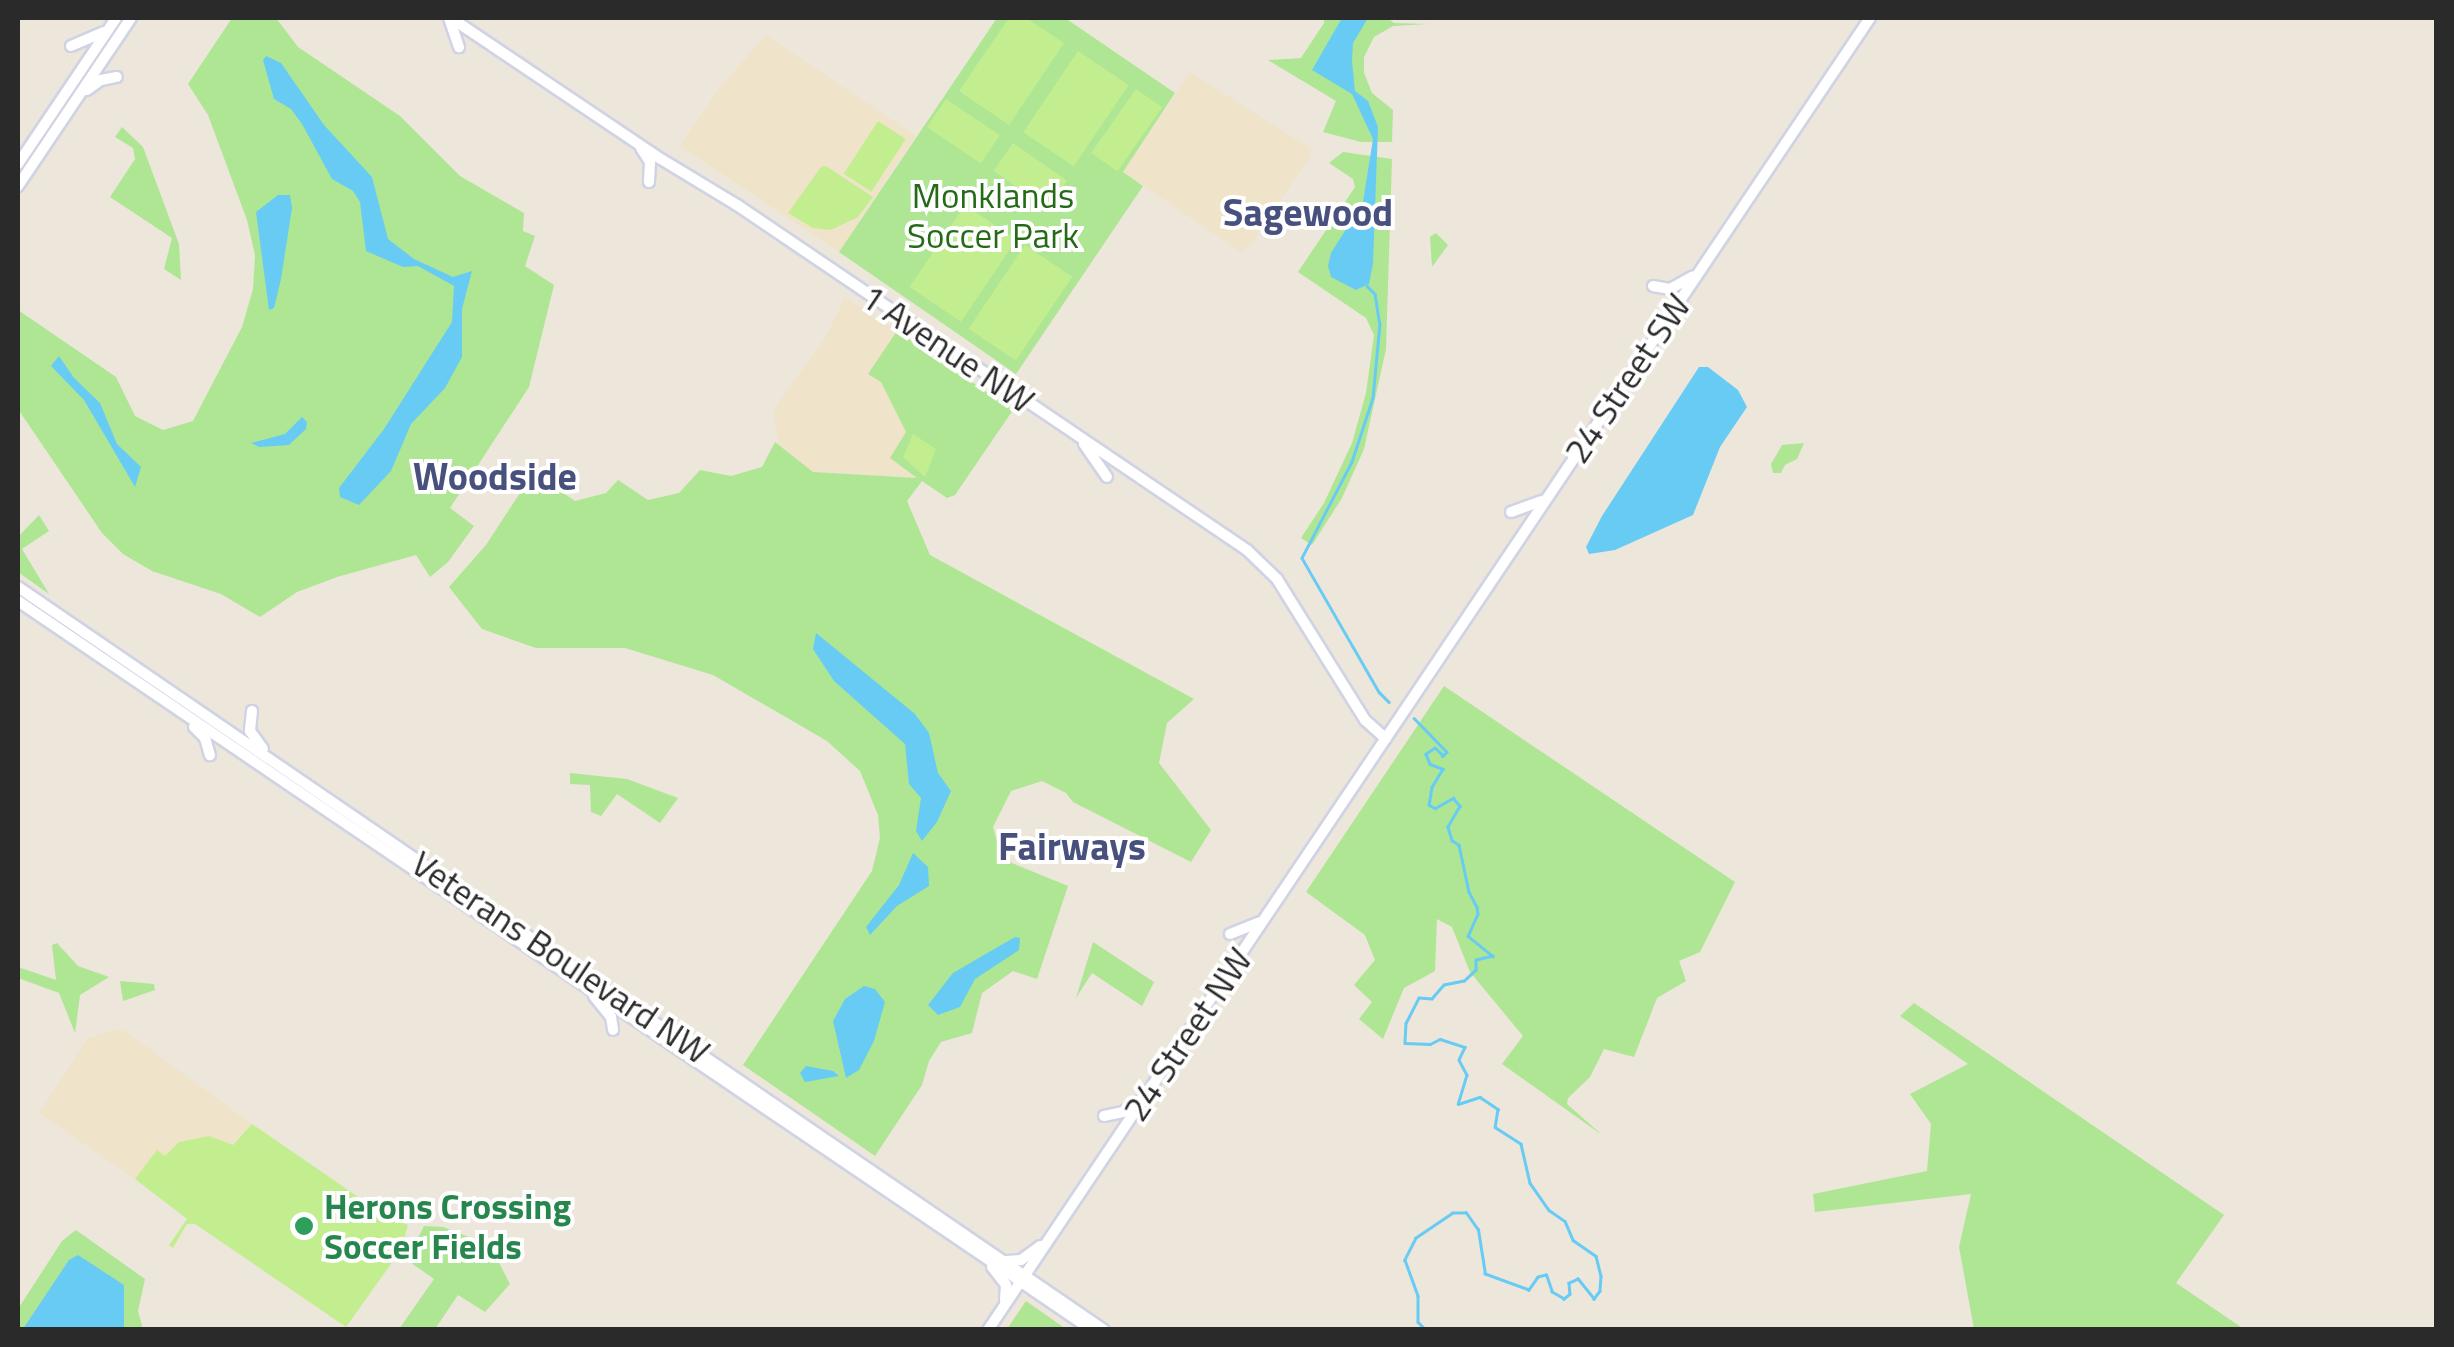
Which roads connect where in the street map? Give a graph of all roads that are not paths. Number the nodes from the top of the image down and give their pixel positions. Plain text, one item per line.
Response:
1 (116, 18) edge
2 (131, 18) edge
3 (450, 18) edge
4 (1870, 18) edge
5 (109, 28) junction
6 (71, 46) dead end
7 (459, 46) dead end
8 (117, 76) dead end
9 (75, 100) junction
10 (637, 144) junction
11 (18, 164) edge
12 (649, 182) dead end
13 (18, 186) edge
14 (1698, 272) junction
15 (1653, 286) dead end
16 (1078, 435) junction
17 (1106, 477) dead end
18 (1546, 498) junction
19 (1512, 512) dead end
20 (18, 586) edge
21 (18, 601) edge
22 (252, 711) dead end
23 (180, 712) junction
24 (1386, 738) junction
25 (210, 755) dead end
26 (278, 764) junction
27 (1264, 919) junction
28 (1230, 934) dead end
29 (576, 978) junction
30 (612, 1030) dead end
31 (1144, 1098) junction
32 (1104, 1116) dead end
33 (1051, 1237) junction
34 (972, 1248) junction
35 (1006, 1261) junction
36 (1023, 1278) junction
37 (1004, 1306) junction
38 (988, 1330) edge
39 (1092, 1330) edge
40 (1104, 1330) edge

1 - 5 main road
2 - 9 main road
3 - 7 main road
3 - 10 main road, 1 Avenue NW
4 - 14 main road, 24 Street SW
5 - 6 main road
5 - 11 main road
8 - 9 main road
9 - 13 main road
10 - 12 main road
10 - 16 main road, 1 Avenue NW
14 - 15 main road
14 - 18 main road, 24 Street SW
16 - 17 main road
16 - 24 main road, 1 Avenue NW
18 - 19 main road
18 - 24 main road, 24 Street SW
20 - 26 main road, Veterans Boulevard NW
21 - 23 main road, Veterans Boulevard NW
22 - 26 main road
23 - 25 main road
23 - 29 main road, Veterans Boulevard NW
24 - 27 main road, 24 Street NW
26 - 35 main road, Veterans Boulevard NW
27 - 28 main road
27 - 31 main road, 24 Street NW
29 - 30 main road
29 - 34 main road, Veterans Boulevard NW
31 - 32 main road
31 - 33 main road, 24 Street NW
33 - 35 main road
33 - 36 main road, 24 Street NW
34 - 36 main road, Veterans Boulevard NW
34 - 37 main road
35 - 36 main road, Veterans Boulevard NW
36 - 37 main road, 24 Street NW
36 - 39 main road, Veterans Boulevard NW
36 - 40 main road, Veterans Boulevard NW
37 - 38 main road, 24 Street NW

